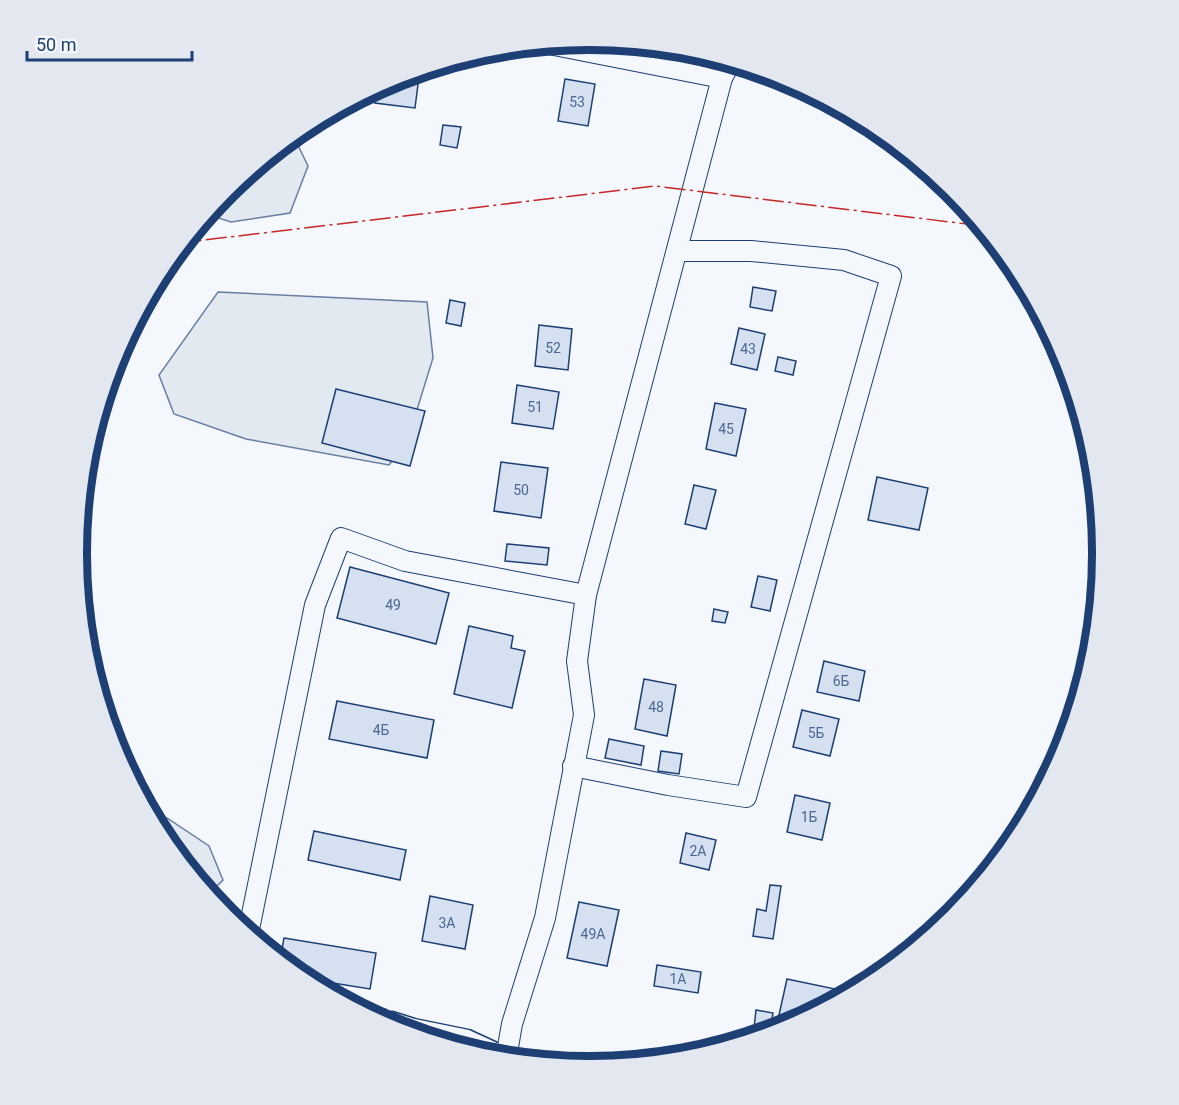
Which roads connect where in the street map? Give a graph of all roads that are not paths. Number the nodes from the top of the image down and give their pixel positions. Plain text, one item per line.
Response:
1 (588, 50) edge
2 (726, 69) edge
3 (677, 250) junction
4 (586, 595) junction
5 (573, 766) junction
6 (250, 923) edge
7 (416, 1024) edge
8 (485, 1045) edge
9 (507, 1048) edge

1 - 2 street
2 - 3 street
3 - 4 street
3 - 5 street
4 - 5 street
4 - 6 street
5 - 9 street
7 - 8 lane

